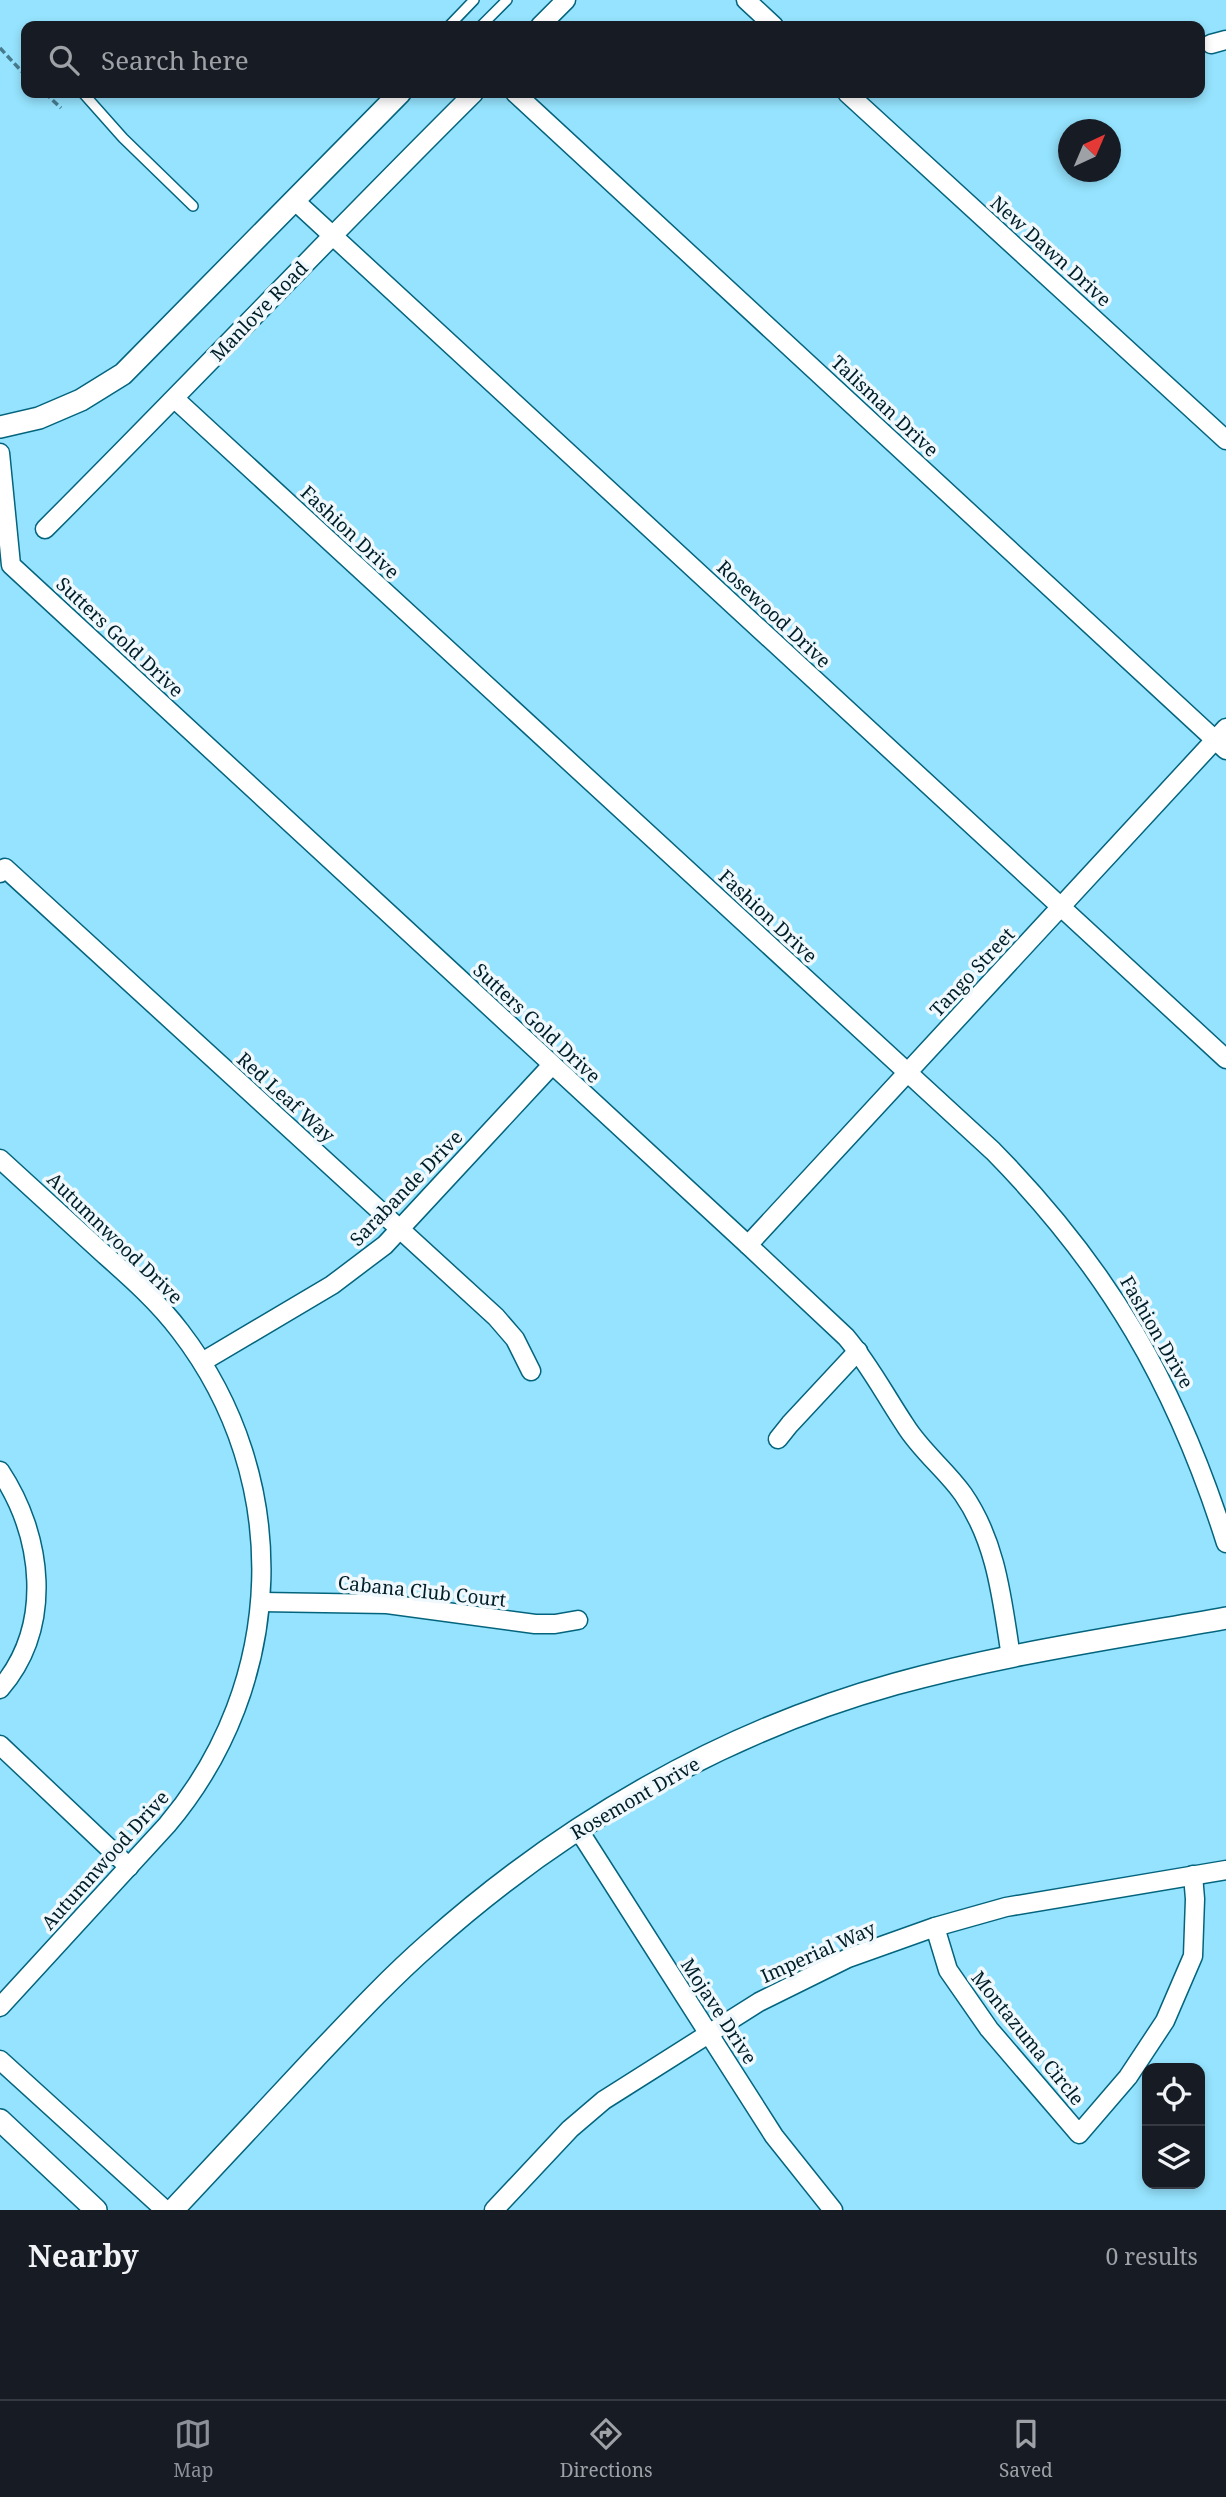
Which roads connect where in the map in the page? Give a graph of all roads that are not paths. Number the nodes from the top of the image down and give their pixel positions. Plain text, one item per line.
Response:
1 (507, 0) edge
2 (566, 0) edge
3 (746, 0) edge
4 (472, 1) edge
5 (454, 21) edge
6 (486, 21) edge
7 (545, 21) edge
8 (769, 21) edge
9 (87, 98) edge
10 (395, 98) edge
11 (469, 98) edge
12 (520, 98) edge
13 (852, 98) edge
14 (294, 200) junction
15 (193, 206) dead end
16 (330, 235) junction
17 (175, 399) junction
18 (0, 427) edge
19 (1226, 440) edge
20 (0, 453) edge
21 (45, 529) dead end
22 (6, 571) edge
23 (1222, 739) edge
24 (0, 873) edge
25 (1061, 907) junction
26 (1226, 1059) edge
27 (552, 1065) junction
28 (908, 1073) junction
29 (0, 1158) edge
30 (399, 1229) junction
31 (748, 1245) junction
32 (858, 1351) junction
33 (202, 1362) junction
34 (531, 1371) dead end
35 (778, 1439) dead end
36 (0, 1471) edge
37 (1226, 1543) edge
38 (261, 1602) junction
39 (1226, 1618) edge
40 (578, 1620) dead end
41 (1011, 1657) junction
42 (0, 1689) edge
43 (0, 1745) edge
44 (578, 1829) junction
45 (129, 1867) junction
46 (1226, 1870) edge
47 (1192, 1875) junction
48 (935, 1927) junction
49 (0, 2007) edge
50 (708, 2033) junction
51 (0, 2060) edge
52 (0, 2120) edge
53 (96, 2210) edge
54 (164, 2210) edge
55 (173, 2210) edge
56 (494, 2210) edge
57 (833, 2210) edge

1 - 6 lane
2 - 7 street
3 - 8 street
4 - 5 lane
9 - 15 lane
10 - 14 street
11 - 16 street, Manlove Road
12 - 23 street, Talisman Drive
13 - 19 street, New Dawn Drive
14 - 16 street, Rosewood Drive
14 - 18 street
16 - 17 street, Manlove Road
16 - 25 street, Rosewood Drive
17 - 21 street, Manlove Road
17 - 28 street, Fashion Drive
20 - 22 street, Sutters Gold Drive
22 - 27 street, Sutters Gold Drive
23 - 25 street, Tango Street
24 - 30 street, Red Leaf Way
25 - 26 street, Rosewood Drive
25 - 28 street, Tango Street
27 - 30 street, Sarabande Drive
27 - 31 street, Sutters Gold Drive
28 - 31 street, Tango Street
28 - 37 street, Fashion Drive
29 - 33 street, Autumnwood Drive
30 - 33 street, Sarabande Drive
30 - 34 street, Red Leaf Way
31 - 32 street, Sutters Gold Drive
32 - 35 street
32 - 41 street, Sutters Gold Drive
33 - 38 street, Autumnwood Drive
36 - 42 street
38 - 40 street, Cabana Club Court
38 - 45 street, Autumnwood Drive
39 - 41 street, Rosemont Drive
41 - 44 street, Rosemont Drive
43 - 45 street
44 - 50 street, Mojave Drive
44 - 55 street, Rosemont Drive
45 - 49 street, Autumnwood Drive
46 - 47 street, Imperial Way
47 - 48 street, Imperial Way
47 - 48 street, Montazuma Circle
48 - 50 street, Imperial Way
50 - 56 street, Imperial Way
50 - 57 street, Mojave Drive
51 - 54 street
52 - 53 street

